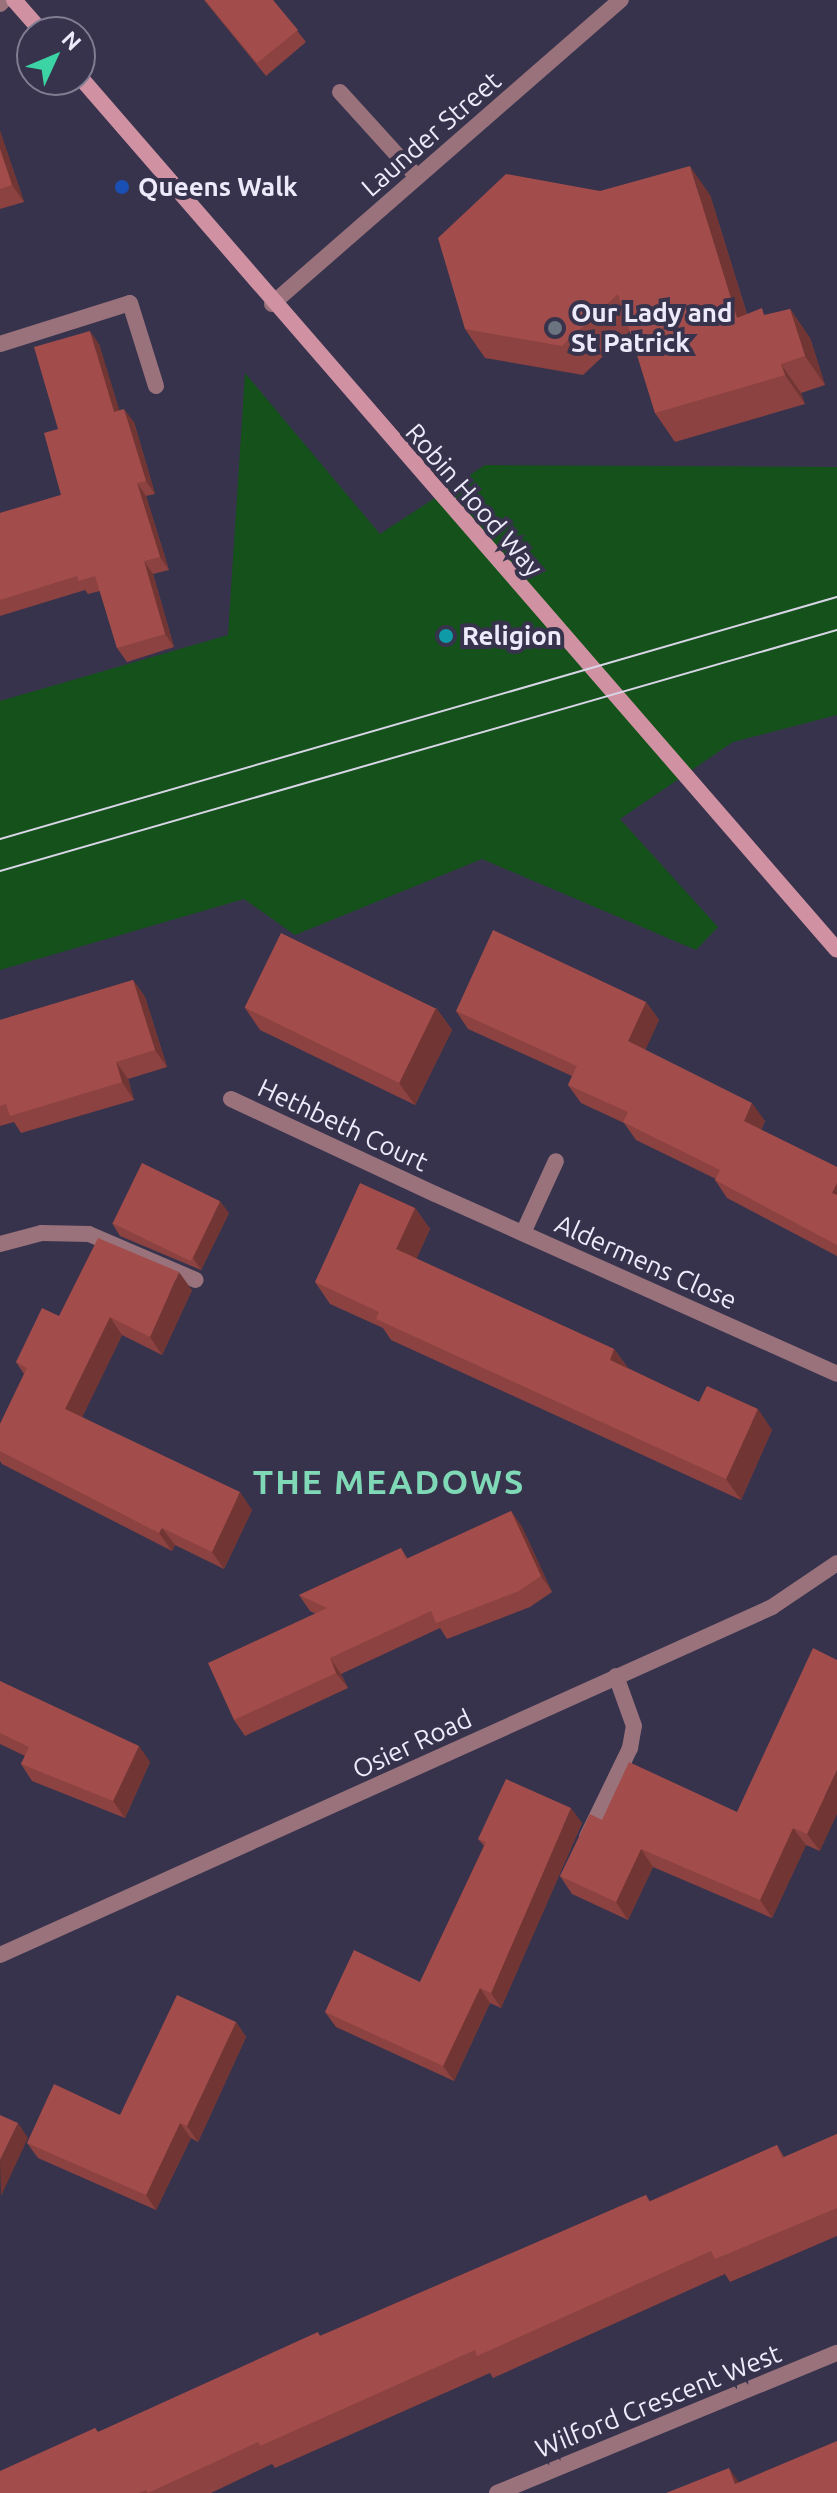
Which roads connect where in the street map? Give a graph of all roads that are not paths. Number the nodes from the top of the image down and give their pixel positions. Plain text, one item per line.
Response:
1 (14, 0) edge
2 (621, 0) edge
3 (28, 16) edge
4 (340, 92) dead end
5 (96, 96) edge
6 (417, 177) junction
7 (272, 304) junction
8 (0, 344) edge
9 (156, 386) dead end
10 (837, 950) edge
11 (231, 1099) dead end
12 (556, 1161) dead end
13 (435, 1194) joint
14 (523, 1233) junction
15 (0, 1244) edge
16 (196, 1280) dead end
17 (837, 1374) edge
18 (837, 1563) edge
19 (616, 1676) junction
20 (576, 1861) edge
21 (0, 1955) edge
22 (837, 2353) edge
23 (497, 2493) edge

1 - 3 street
2 - 6 street, Launder Street
4 - 6 street
5 - 7 street, Robin Hood Way
6 - 7 street, Launder Street
7 - 10 street, Robin Hood Way
8 - 9 street
11 - 13 street, Hethbeth Court
12 - 14 street
13 - 14 street, Aldermens Close
14 - 17 street, Aldermens Close
15 - 16 street
18 - 19 street, Osier Road
19 - 20 street
19 - 21 street, Osier Road
22 - 23 street, Wilford Crescent West

